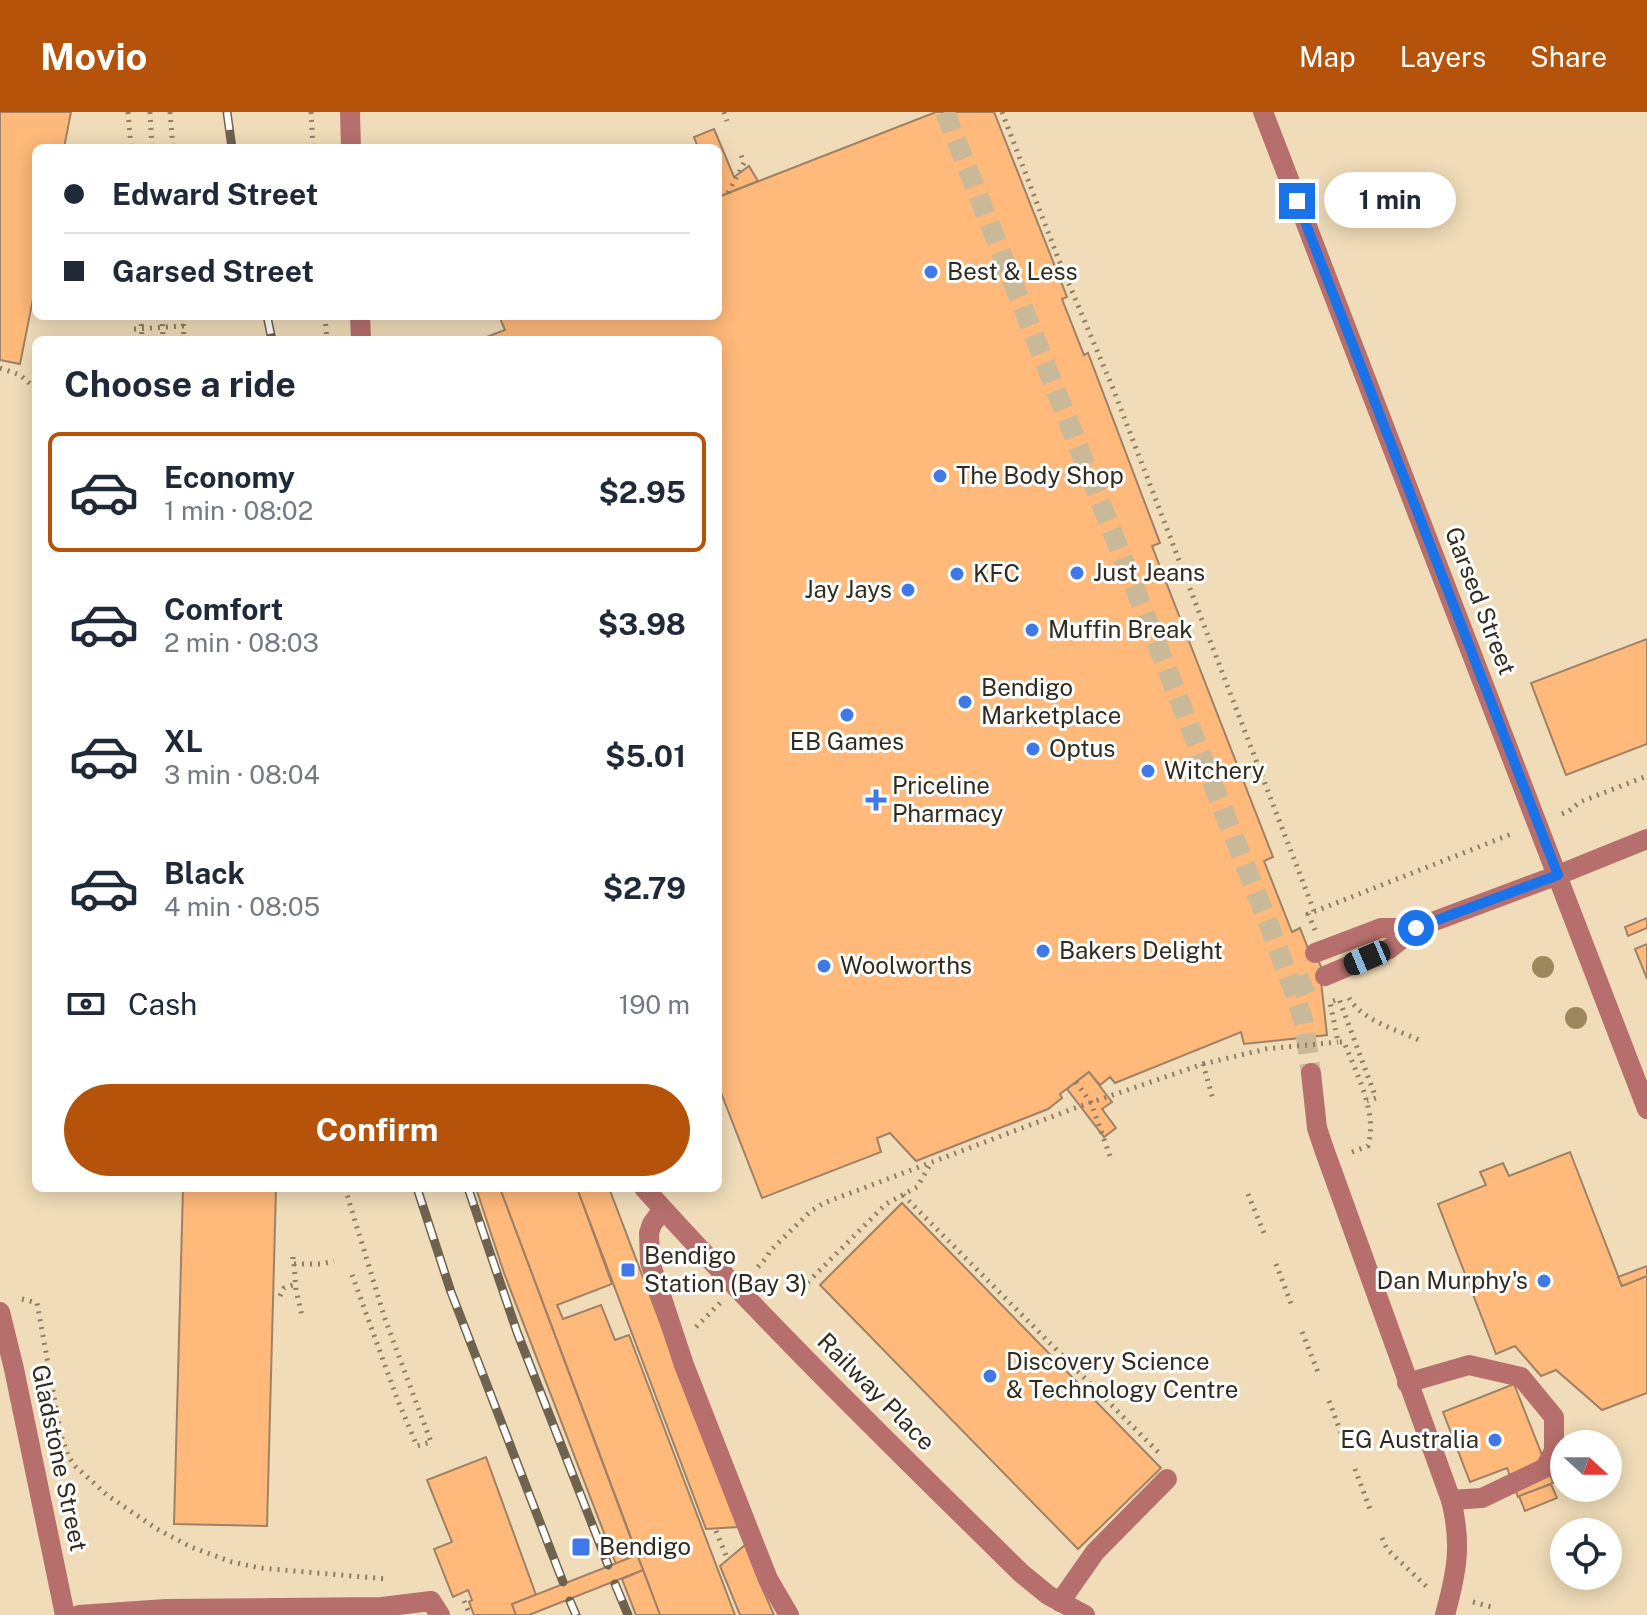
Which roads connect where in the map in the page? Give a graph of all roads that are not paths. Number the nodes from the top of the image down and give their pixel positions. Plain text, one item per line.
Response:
1 (350, 112) edge
2 (1263, 112) edge
3 (351, 144) edge
4 (1647, 839) edge
5 (1558, 875) junction
6 (1416, 928) junction
7 (1319, 952) tunnel mouth
8 (1325, 976) tunnel mouth
9 (1311, 1073) tunnel mouth
10 (1647, 1109) edge
11 (648, 1192) edge
12 (663, 1209) junction
13 (6, 1304) edge
14 (1407, 1383) junction
15 (1167, 1479) road end
16 (1451, 1500) junction
17 (1060, 1602) junction
18 (65, 1615) edge
19 (79, 1615) edge
20 (440, 1615) edge
21 (789, 1615) edge
22 (1085, 1615) edge
23 (1445, 1615) edge

1 - 3 street
2 - 5 street, Garsed Street
4 - 5 street
5 - 6 street
5 - 10 street, Garsed Street
6 - 7 street
6 - 8 street
9 - 14 street
11 - 12 street, Railway Place
12 - 17 street, Railway Place
12 - 21 street
13 - 18 street, Gladstone Street
14 - 16 street
14 - 16 street
15 - 17 street
16 - 23 street
17 - 22 street, Railway Place
19 - 20 street

